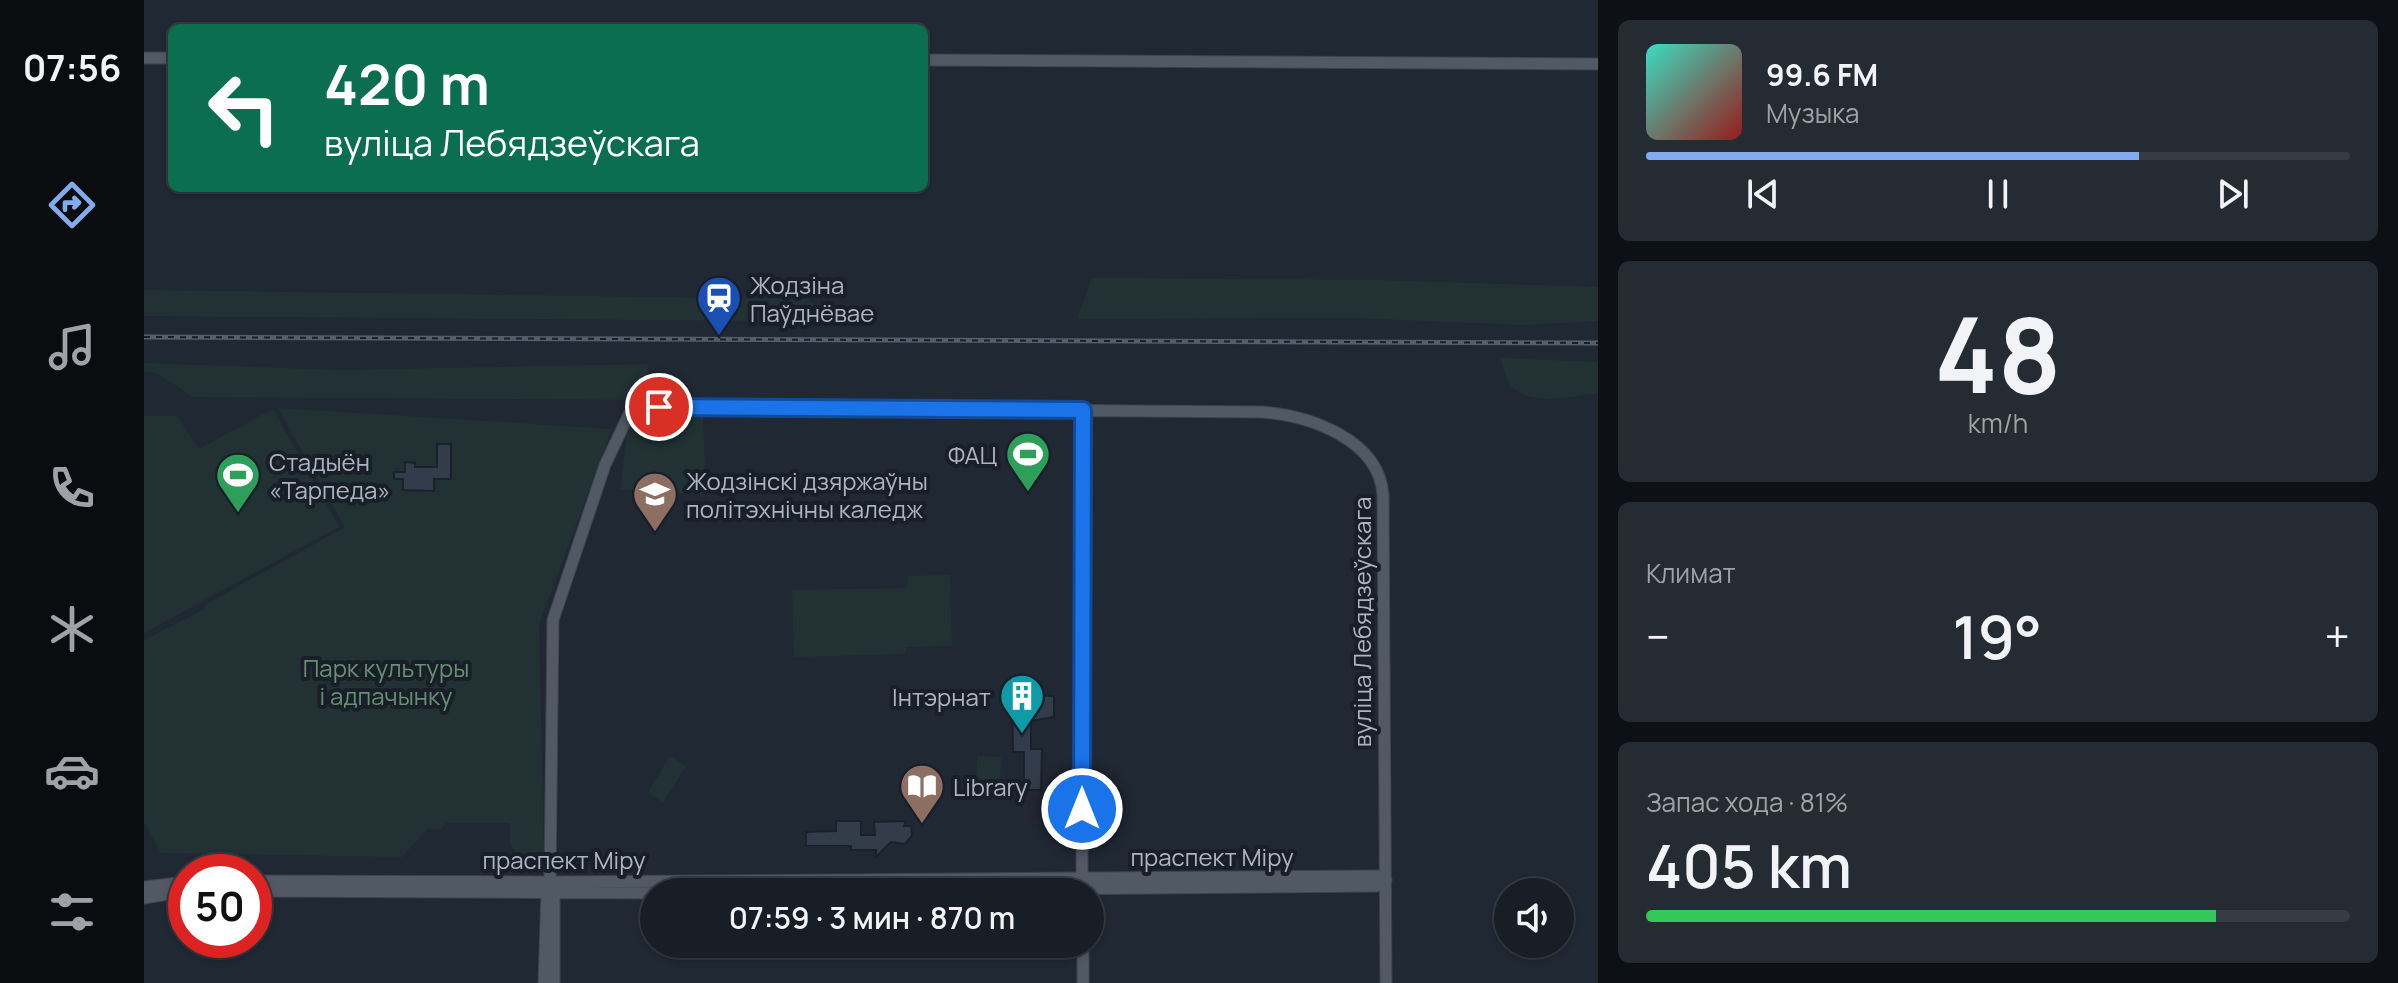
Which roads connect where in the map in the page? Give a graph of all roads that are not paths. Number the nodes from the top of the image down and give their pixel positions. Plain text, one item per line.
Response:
1 (144, 58) edge
2 (168, 58) edge
3 (928, 60) edge
4 (1598, 64) edge
5 (1083, 410) junction
6 (1082, 878) edge
7 (1386, 880) junction
8 (272, 882) edge
9 (550, 882) junction
10 (168, 884) edge
11 (640, 884) edge
12 (359, 886) junction
13 (1104, 886) edge
14 (144, 887) edge
15 (272, 890) edge
16 (640, 893) edge
17 (168, 894) edge
18 (549, 895) junction
19 (144, 898) edge
20 (1083, 958) edge
21 (544, 983) edge
22 (554, 983) edge
23 (1083, 983) edge
24 (1386, 983) edge

1 - 2 main road
3 - 4 main road
5 - 6 main road
5 - 7 main road, вуліца Лебядзеўскага
5 - 9 main road, вуліца Лебядзеўскага
7 - 13 main road, праспект Міру
7 - 24 main road, вуліца Лебядзеўскага
8 - 12 main road, праспект Міру
9 - 11 main road, праспект Міру
9 - 12 main road, праспект Міру
9 - 18 main road, вуліца Лебядзеўскага
10 - 14 main road
12 - 15 main road, праспект Міру
12 - 18 main road, праспект Міру
16 - 18 main road, праспект Міру
17 - 19 main road
18 - 21 main road
18 - 22 main road
20 - 23 main road

